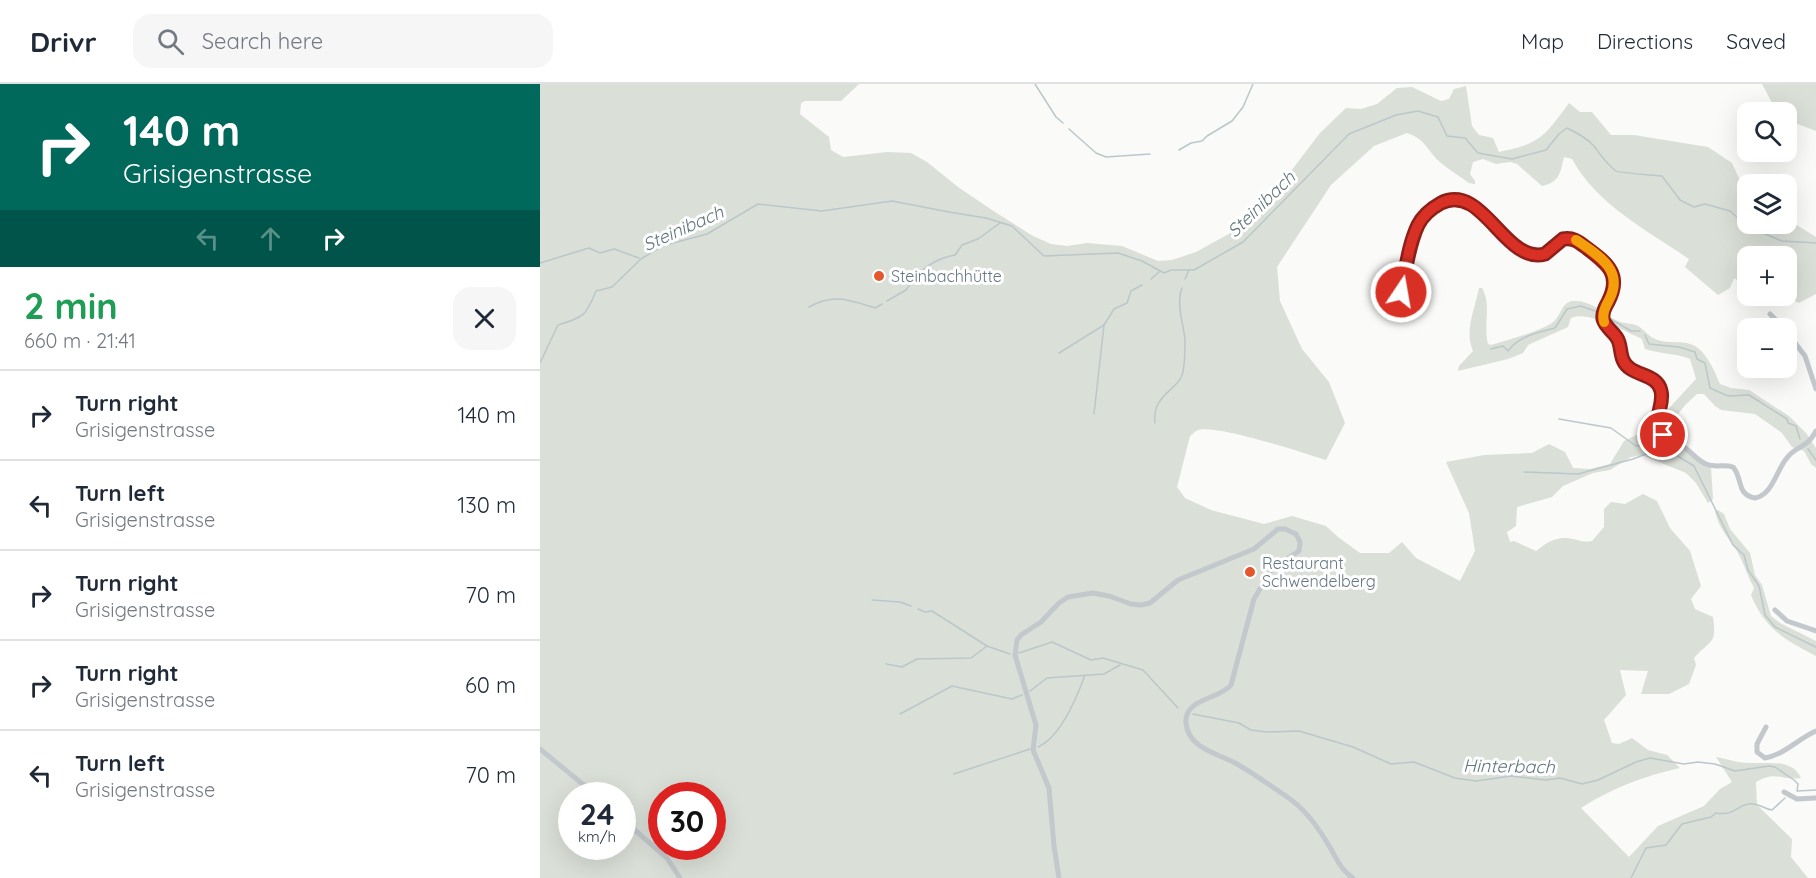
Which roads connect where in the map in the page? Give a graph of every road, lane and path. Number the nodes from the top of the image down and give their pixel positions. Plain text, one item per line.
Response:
1 (1385, 301) dead end
2 (1770, 314) dead end
3 (1774, 318) edge
4 (1797, 346) edge
5 (1816, 389) edge
6 (1816, 431) edge
7 (1774, 610) dead end
8 (1816, 632) edge
9 (1766, 726) dead end
10 (1816, 731) edge
11 (540, 749) edge
12 (582, 782) edge
13 (1784, 792) dead end
14 (1816, 798) edge
15 (636, 831) edge
16 (680, 878) edge
17 (1059, 878) edge
18 (1353, 878) edge

1 - 6 street
2 - 3 street
4 - 5 street
7 - 8 street
9 - 10 street
11 - 12 street
13 - 14 street
15 - 16 street
17 - 18 street

